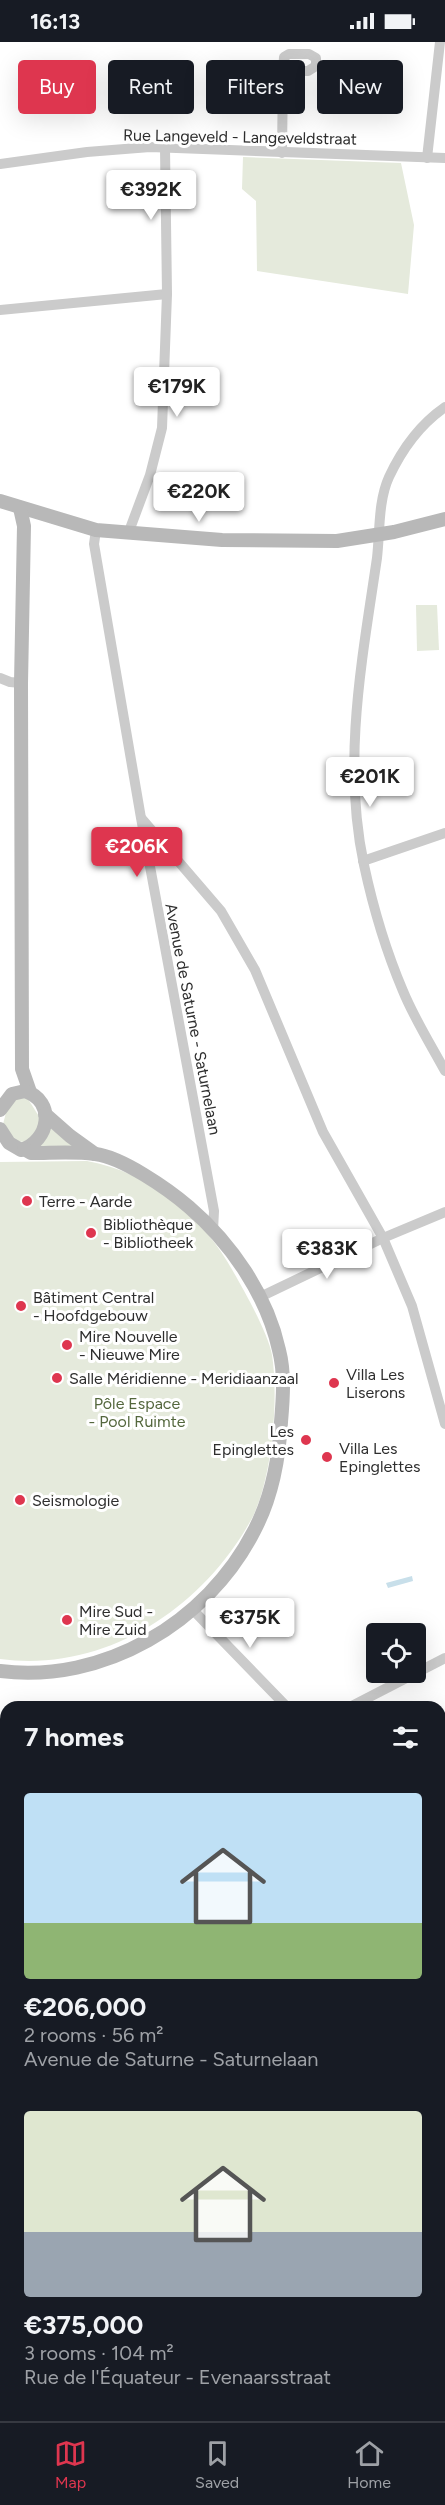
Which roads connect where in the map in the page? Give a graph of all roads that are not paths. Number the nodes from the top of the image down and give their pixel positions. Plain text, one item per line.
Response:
1 (440, 42) edge
2 (282, 114) edge
3 (165, 148) junction
4 (282, 153) junction
5 (427, 158) junction
6 (445, 158) edge
7 (0, 164) edge
8 (167, 294) junction
9 (0, 310) edge
10 (445, 407) edge
11 (0, 492) edge
12 (0, 501) edge
13 (20, 508) junction
14 (445, 519) edge
15 (96, 530) junction
16 (128, 534) junction
17 (379, 535) junction
18 (0, 678) edge
19 (21, 683) junction
20 (141, 818) junction
21 (445, 833) edge
22 (363, 861) junction
23 (445, 1071) edge
24 (23, 1092) junction
25 (0, 1110) edge
26 (45, 1114) junction
27 (0, 1129) edge
28 (21, 1149) junction
29 (0, 1152) edge
30 (95, 1154) junction
31 (445, 1212) edge
32 (213, 1230) junction
33 (383, 1238) junction
34 (260, 1297) junction
35 (445, 1424) edge
36 (193, 1610) junction
37 (445, 1658) edge
38 (0, 1671) edge
39 (281, 1701) edge
40 (362, 1701) edge

1 - 5 street
2 - 4 street
3 - 4 street, Rue Langeveld - Langeveldstraat
3 - 7 street, Rue Langeveld - Langeveldstraat
3 - 8 street
4 - 5 street, Rue Langeveld - Langeveldstraat
5 - 6 street, Rue Langeveld - Langeveldstraat
8 - 9 street
8 - 16 street
10 - 17 street
11 - 13 street
12 - 13 street
13 - 15 street
13 - 19 street
14 - 17 street
15 - 16 street
15 - 20 street, Avenue de Saturne - Saturnelaan
16 - 17 street
17 - 22 street
18 - 19 street
19 - 24 street
20 - 32 street, Avenue de Saturne - Saturnelaan
20 - 33 street
21 - 22 street
22 - 23 street
24 - 25 street
24 - 26 street
26 - 28 street
26 - 30 street
27 - 28 street
28 - 29 street
28 - 30 street
30 - 32 street
31 - 33 street
32 - 34 street
33 - 34 street
33 - 35 street
34 - 36 street
36 - 38 street
36 - 39 street
37 - 40 street

